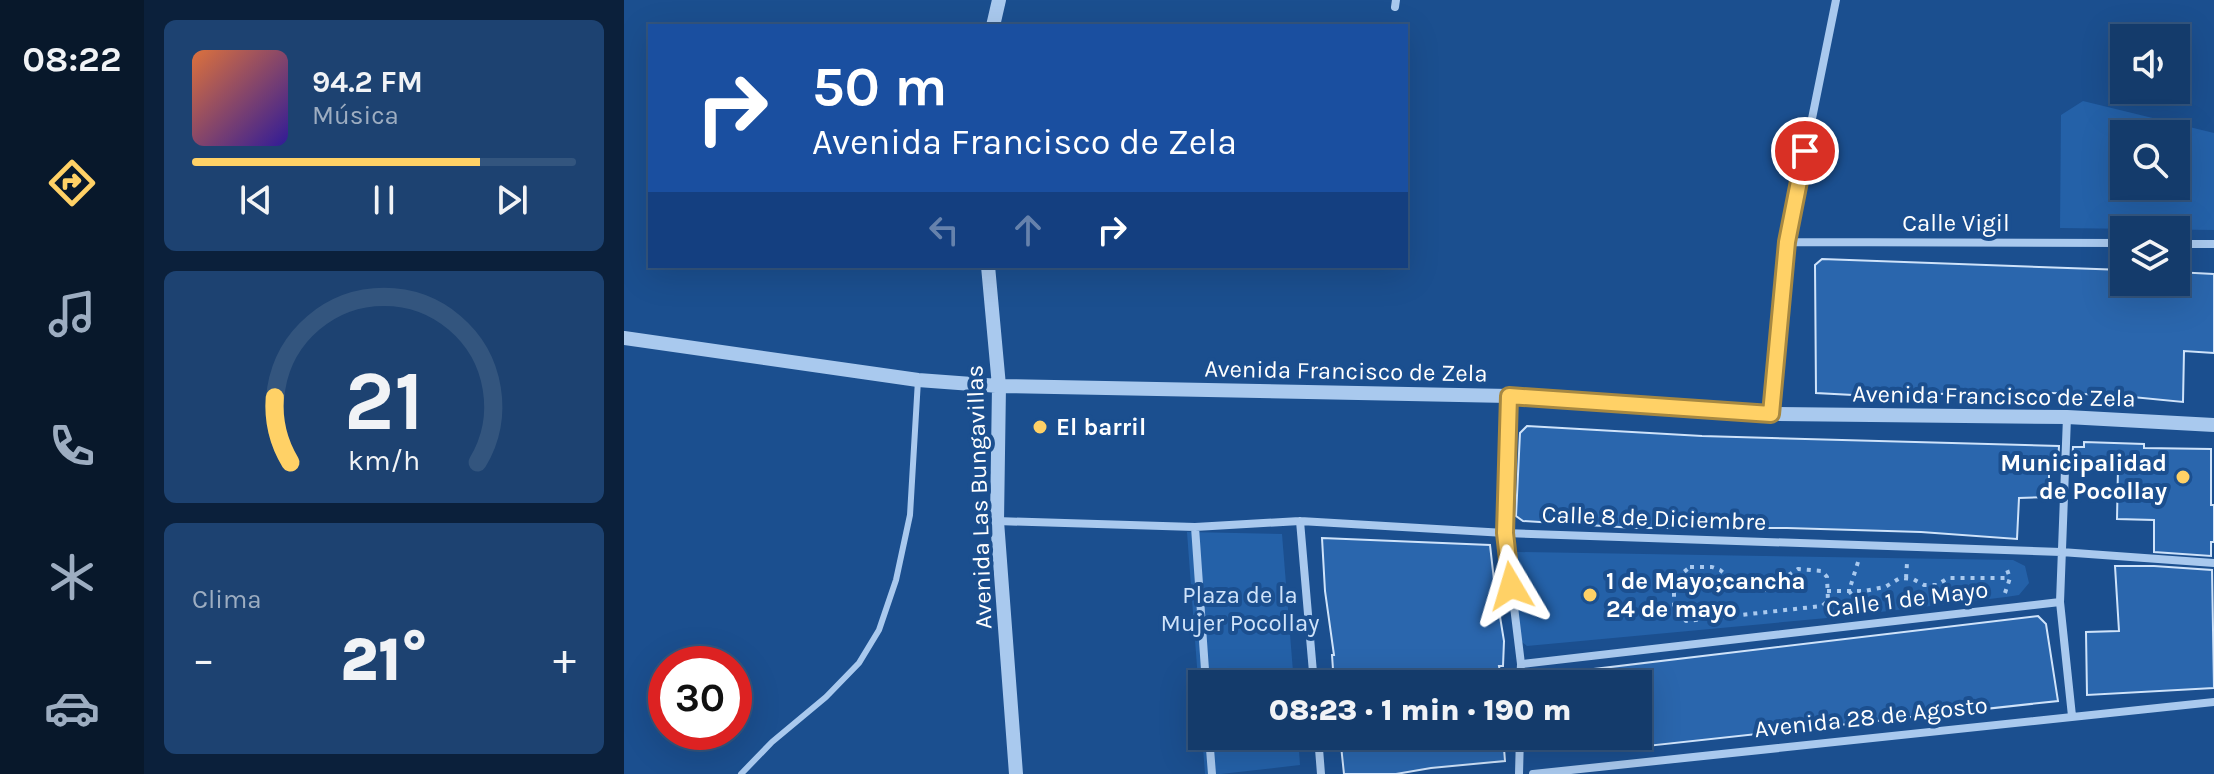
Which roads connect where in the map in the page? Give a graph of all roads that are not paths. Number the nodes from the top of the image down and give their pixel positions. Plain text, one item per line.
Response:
1 (999, 0) edge
2 (1836, 0) edge
3 (993, 24) edge
4 (1787, 242) junction
5 (2110, 243) edge
6 (2190, 244) edge
7 (2214, 244) edge
8 (988, 268) edge
9 (624, 338) edge
10 (918, 380) junction
11 (999, 386) junction
12 (1509, 396) junction
13 (1771, 414) junction
14 (2067, 417) junction
15 (2214, 425) edge
16 (997, 521) junction
17 (1300, 521) junction
18 (1195, 527) junction
19 (1505, 533) junction
20 (2061, 552) junction
21 (2214, 563) edge
22 (2060, 602) junction
23 (1521, 664) junction
24 (1205, 670) edge
25 (1313, 670) edge
26 (1521, 670) edge
27 (2214, 702) edge
28 (2072, 716) junction
29 (1210, 750) edge
30 (1319, 750) edge
31 (1520, 750) edge
32 (741, 774) edge
33 (1016, 774) edge
34 (1212, 774) edge
35 (1321, 774) edge
36 (1519, 774) edge
37 (1533, 774) edge

1 - 3 street
2 - 4 street
4 - 5 street, Calle Vigil
4 - 13 street
6 - 7 street
8 - 11 street, Avenida Las Bungavillas
9 - 10 street, Avenida Francisco de Zela
10 - 11 street, Avenida Francisco de Zela
10 - 32 lane
11 - 12 street, Avenida Francisco de Zela
11 - 16 street, Avenida Las Bungavillas
12 - 13 street, Avenida Francisco de Zela
12 - 19 street
13 - 14 street, Avenida Francisco de Zela
14 - 15 street, Avenida Francisco de Zela
14 - 20 street
16 - 18 street, Calle 8 de Diciembre
16 - 33 street, Avenida Las Bungavillas
17 - 18 street, Calle 8 de Diciembre
17 - 19 street, Calle 8 de Diciembre
17 - 25 street
18 - 24 street
19 - 20 street, Calle 8 de Diciembre
19 - 23 street
20 - 21 street, Calle 8 de Diciembre
20 - 22 street
22 - 23 street, Calle 1 de Mayo
22 - 28 street
23 - 26 street
27 - 28 street, Avenida 28 de Agosto
28 - 37 street, Avenida 28 de Agosto
29 - 34 street
30 - 35 street
31 - 36 street

